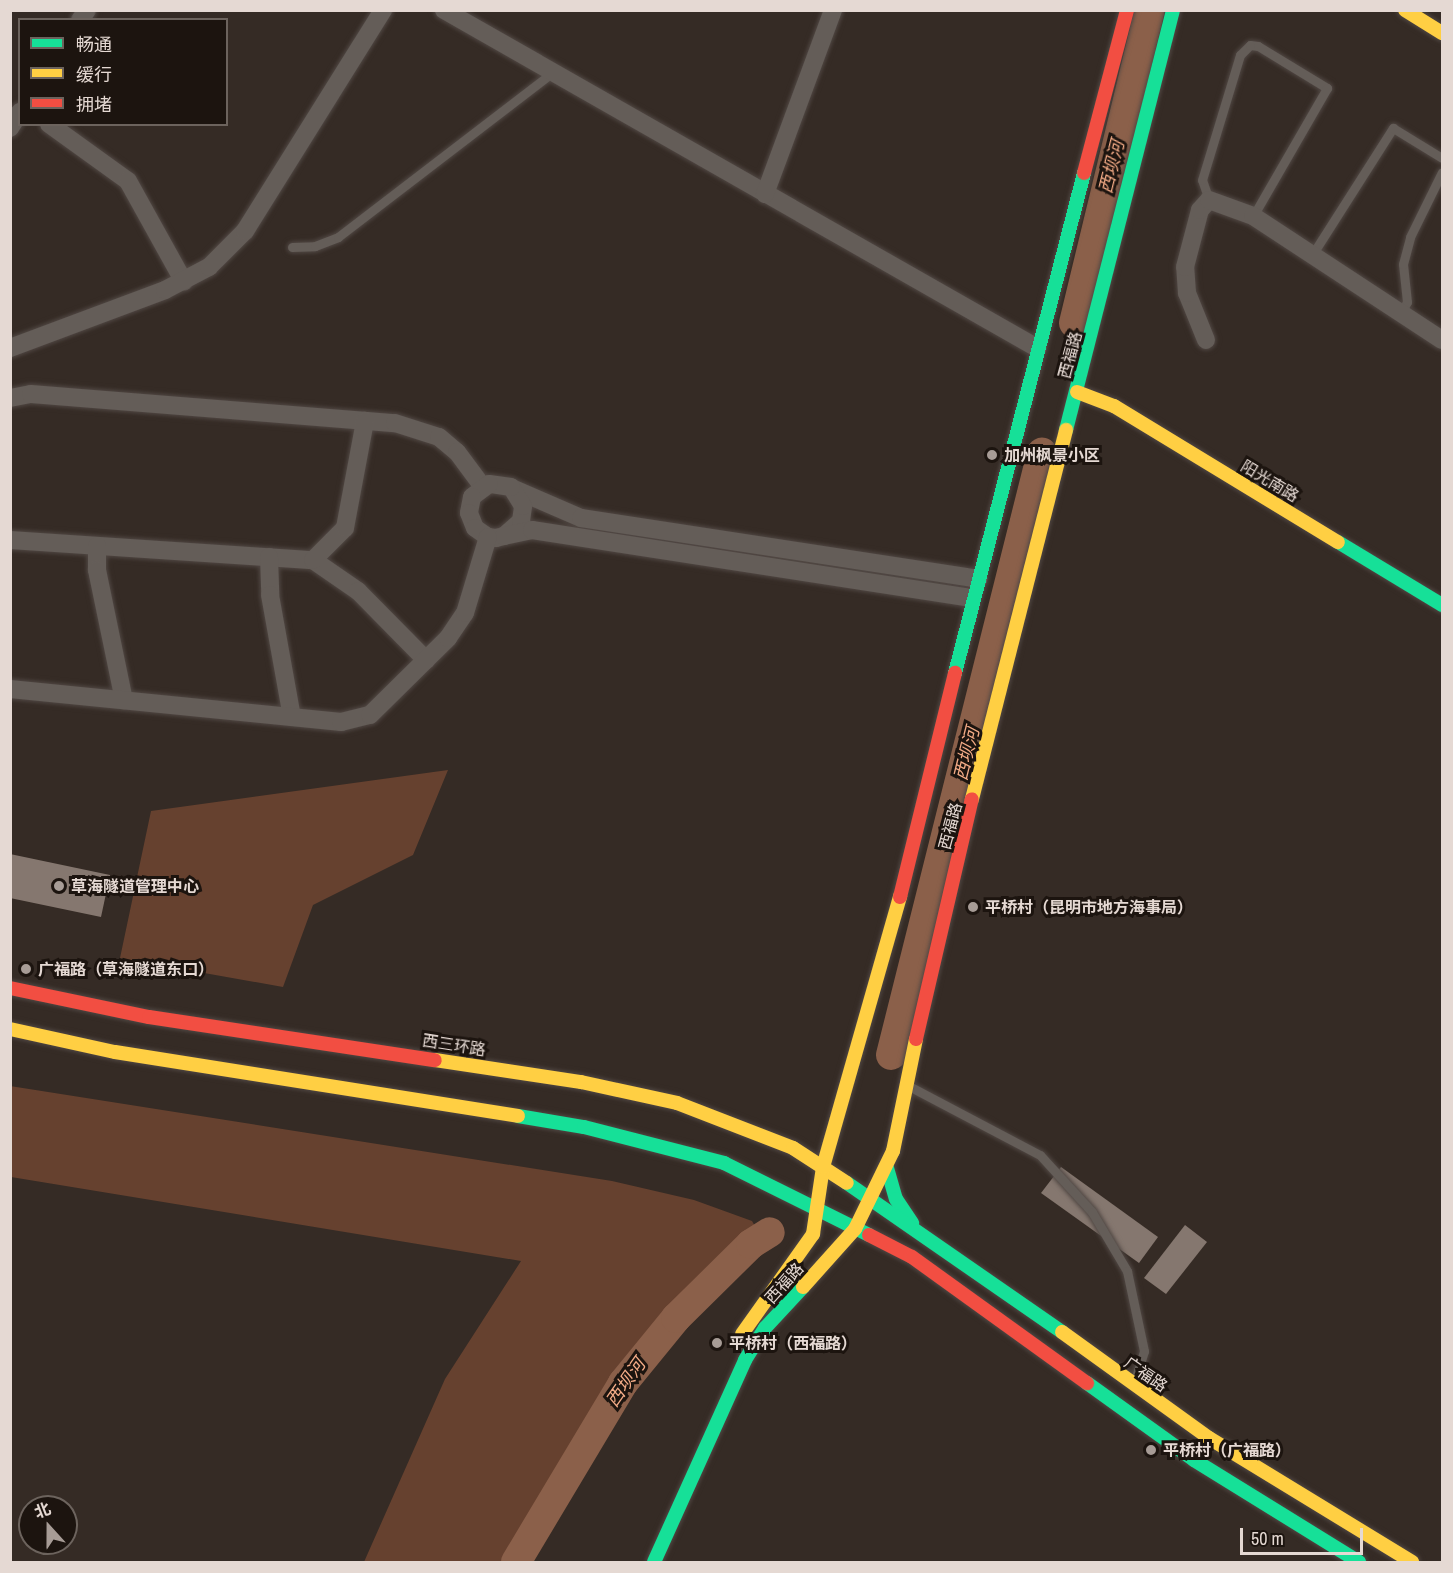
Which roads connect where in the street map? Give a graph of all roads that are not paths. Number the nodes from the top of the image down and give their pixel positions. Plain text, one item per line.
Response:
1 (383, 10) edge
2 (444, 10) edge
3 (833, 10) edge
4 (1127, 10) edge
5 (1173, 10) edge
6 (1405, 10) edge
7 (1443, 33) edge
8 (552, 73) junction
9 (18, 115) edge
10 (52, 126) edge
11 (10, 128) edge
12 (1443, 158) edge
13 (1443, 172) edge
14 (765, 194) junction
15 (1209, 200) junction
16 (1253, 216) junction
17 (292, 247) dead end
18 (1312, 255) junction
19 (184, 282) junction
20 (1400, 314) junction
21 (1206, 340) dead end
22 (1443, 340) edge
23 (10, 348) edge
24 (1037, 348) junction
25 (1077, 392) junction
26 (10, 398) edge
27 (365, 421) junction
28 (483, 487) junction
29 (511, 487) junction
30 (496, 536) junction
31 (10, 540) edge
32 (98, 546) junction
33 (269, 557) junction
34 (313, 560) junction
35 (978, 579) junction
36 (972, 598) junction
37 (1443, 605) edge
38 (426, 660) junction
39 (10, 689) edge
40 (124, 700) junction
41 (292, 717) junction
42 (10, 988) edge
43 (10, 1029) edge
44 (906, 1084) junction
45 (823, 1167) junction
46 (887, 1168) junction
47 (870, 1199) junction
48 (819, 1210) junction
49 (914, 1227) junction
50 (855, 1228) junction
51 (735, 1345) dead end
52 (1133, 1385) junction
53 (654, 1563) edge
54 (1359, 1563) edge
55 (1412, 1563) edge

1 - 19 street
2 - 8 street
3 - 14 street
4 - 24 main road, 西福路
5 - 25 main road, 西福路
6 - 7 main road
8 - 14 street
8 - 17 lane
9 - 11 street
10 - 19 street
12 - 18 lane
13 - 20 lane
14 - 24 street
15 - 16 street
15 - 16 lane
15 - 21 street
16 - 18 street
18 - 20 street
19 - 23 street
20 - 22 street
24 - 35 main road, 西福路
25 - 37 main road, 阳光南路
25 - 44 main road, 西福路
26 - 27 street
27 - 28 street
27 - 34 street
28 - 29 street
28 - 30 street
29 - 30 street
29 - 35 street
30 - 36 street
30 - 38 street
31 - 32 street
32 - 33 street
32 - 40 street
33 - 34 street
33 - 41 street
34 - 38 street
35 - 36 main road, 西福路
36 - 45 main road, 西福路
38 - 41 street
39 - 40 street
40 - 41 street
42 - 45 main road, 西三环路
43 - 48 main road
44 - 46 main road, 西福路
44 - 52 lane
45 - 47 main road, 西三环路
45 - 48 main road, 西福路
46 - 47 main road, 西福路
46 - 49 main road
47 - 49 main road, 广福路
47 - 50 main road, 西福路
48 - 50 main road
48 - 51 main road, 西福路
49 - 52 main road, 广福路
50 - 53 main road, 西福路
50 - 54 main road
52 - 55 main road, 广福路

